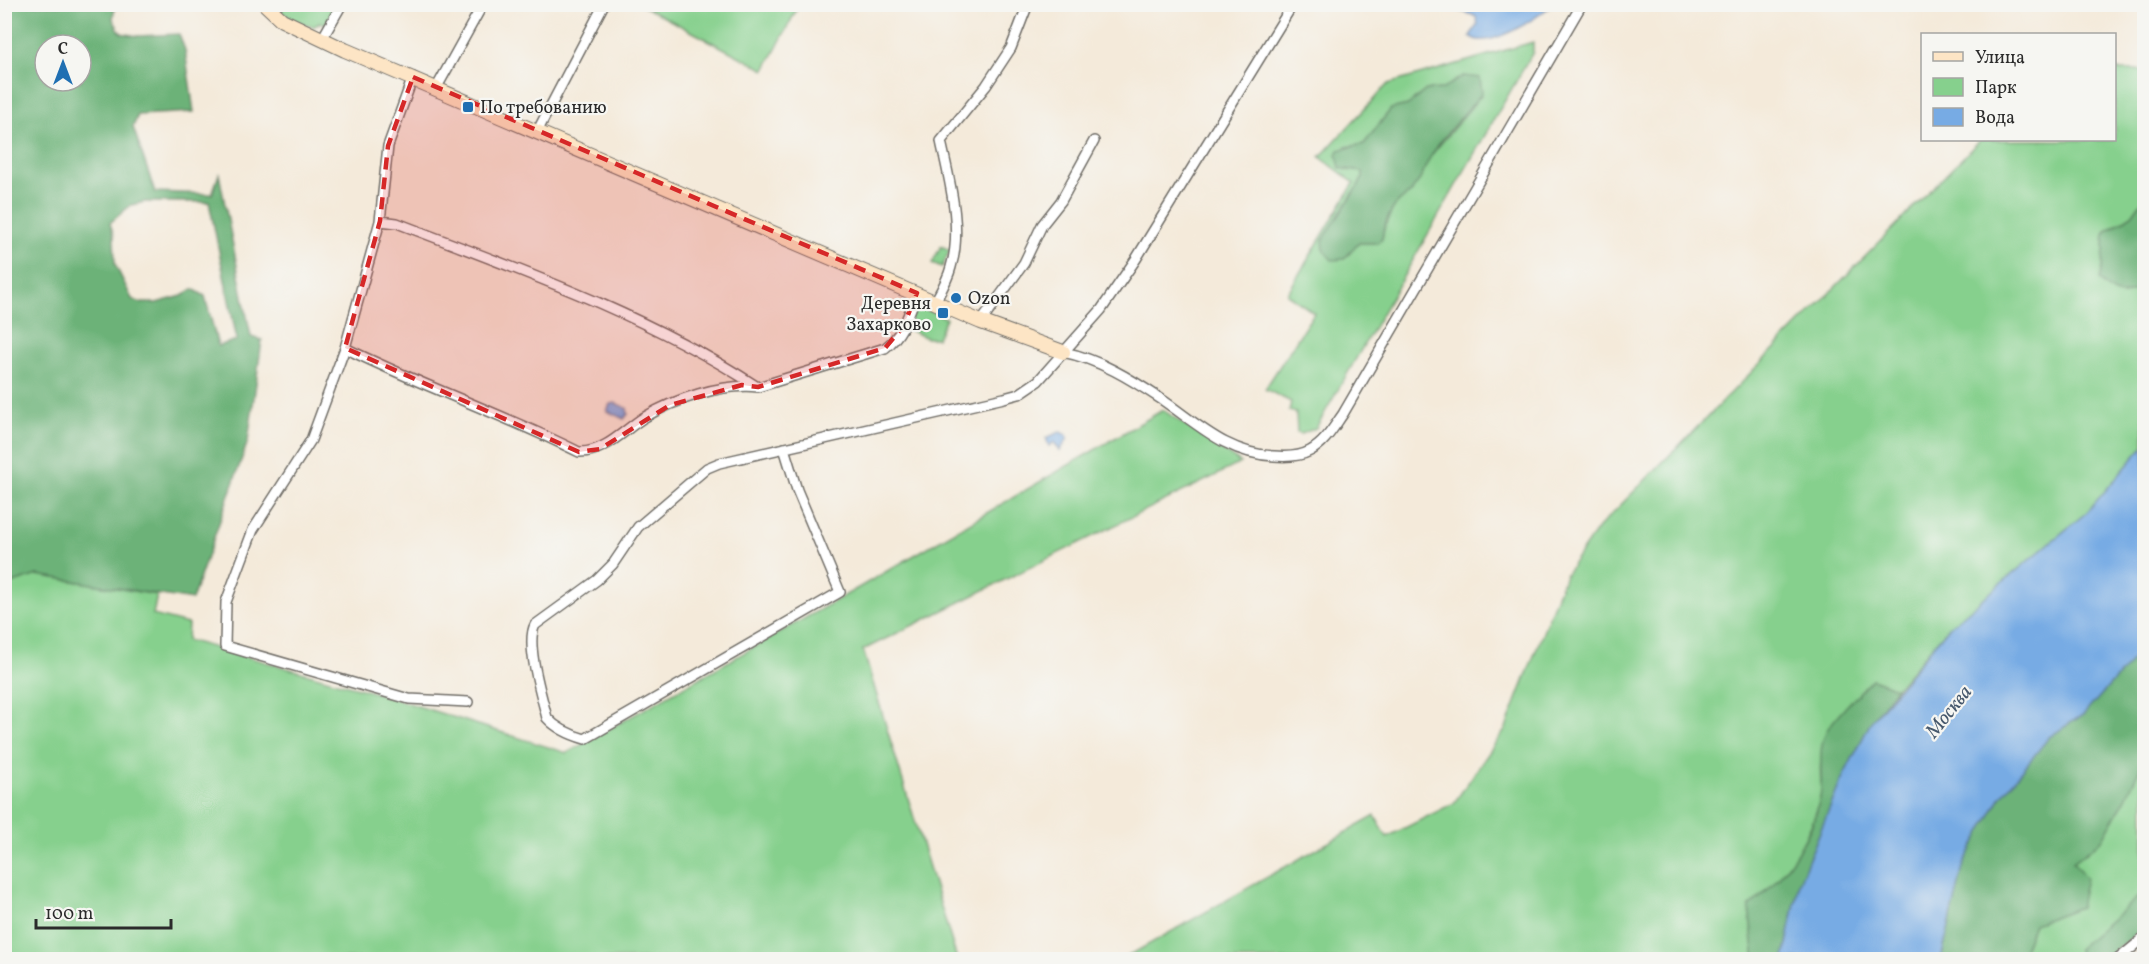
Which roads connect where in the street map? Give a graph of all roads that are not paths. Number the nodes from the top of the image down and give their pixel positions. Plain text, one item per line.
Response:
1 (266, 4) edge
2 (342, 4) edge
3 (483, 4) edge
4 (604, 4) edge
5 (1028, 4) edge
6 (1293, 4) edge
7 (1582, 4) edge
8 (322, 39) junction
9 (413, 77) junction
10 (437, 87) junction
11 (538, 130) junction
12 (1095, 141) dead end
13 (380, 221) junction
14 (917, 294) junction
15 (935, 302) junction
16 (981, 322) junction
17 (345, 348) junction
18 (1063, 352) junction
19 (758, 387) junction
20 (784, 448) junction
21 (468, 702) dead end
22 (2145, 939) edge
23 (2118, 960) edge

1 - 8 street
2 - 8 street
3 - 10 street
4 - 11 street
5 - 15 street
6 - 18 street
7 - 18 street
8 - 9 street
9 - 10 street
9 - 13 street
10 - 11 street
11 - 14 street
12 - 16 street
13 - 17 street
13 - 19 street
14 - 15 street
14 - 19 street
15 - 16 street
16 - 18 street
17 - 19 street
17 - 21 street
18 - 20 street
20 - 20 street
22 - 23 street

